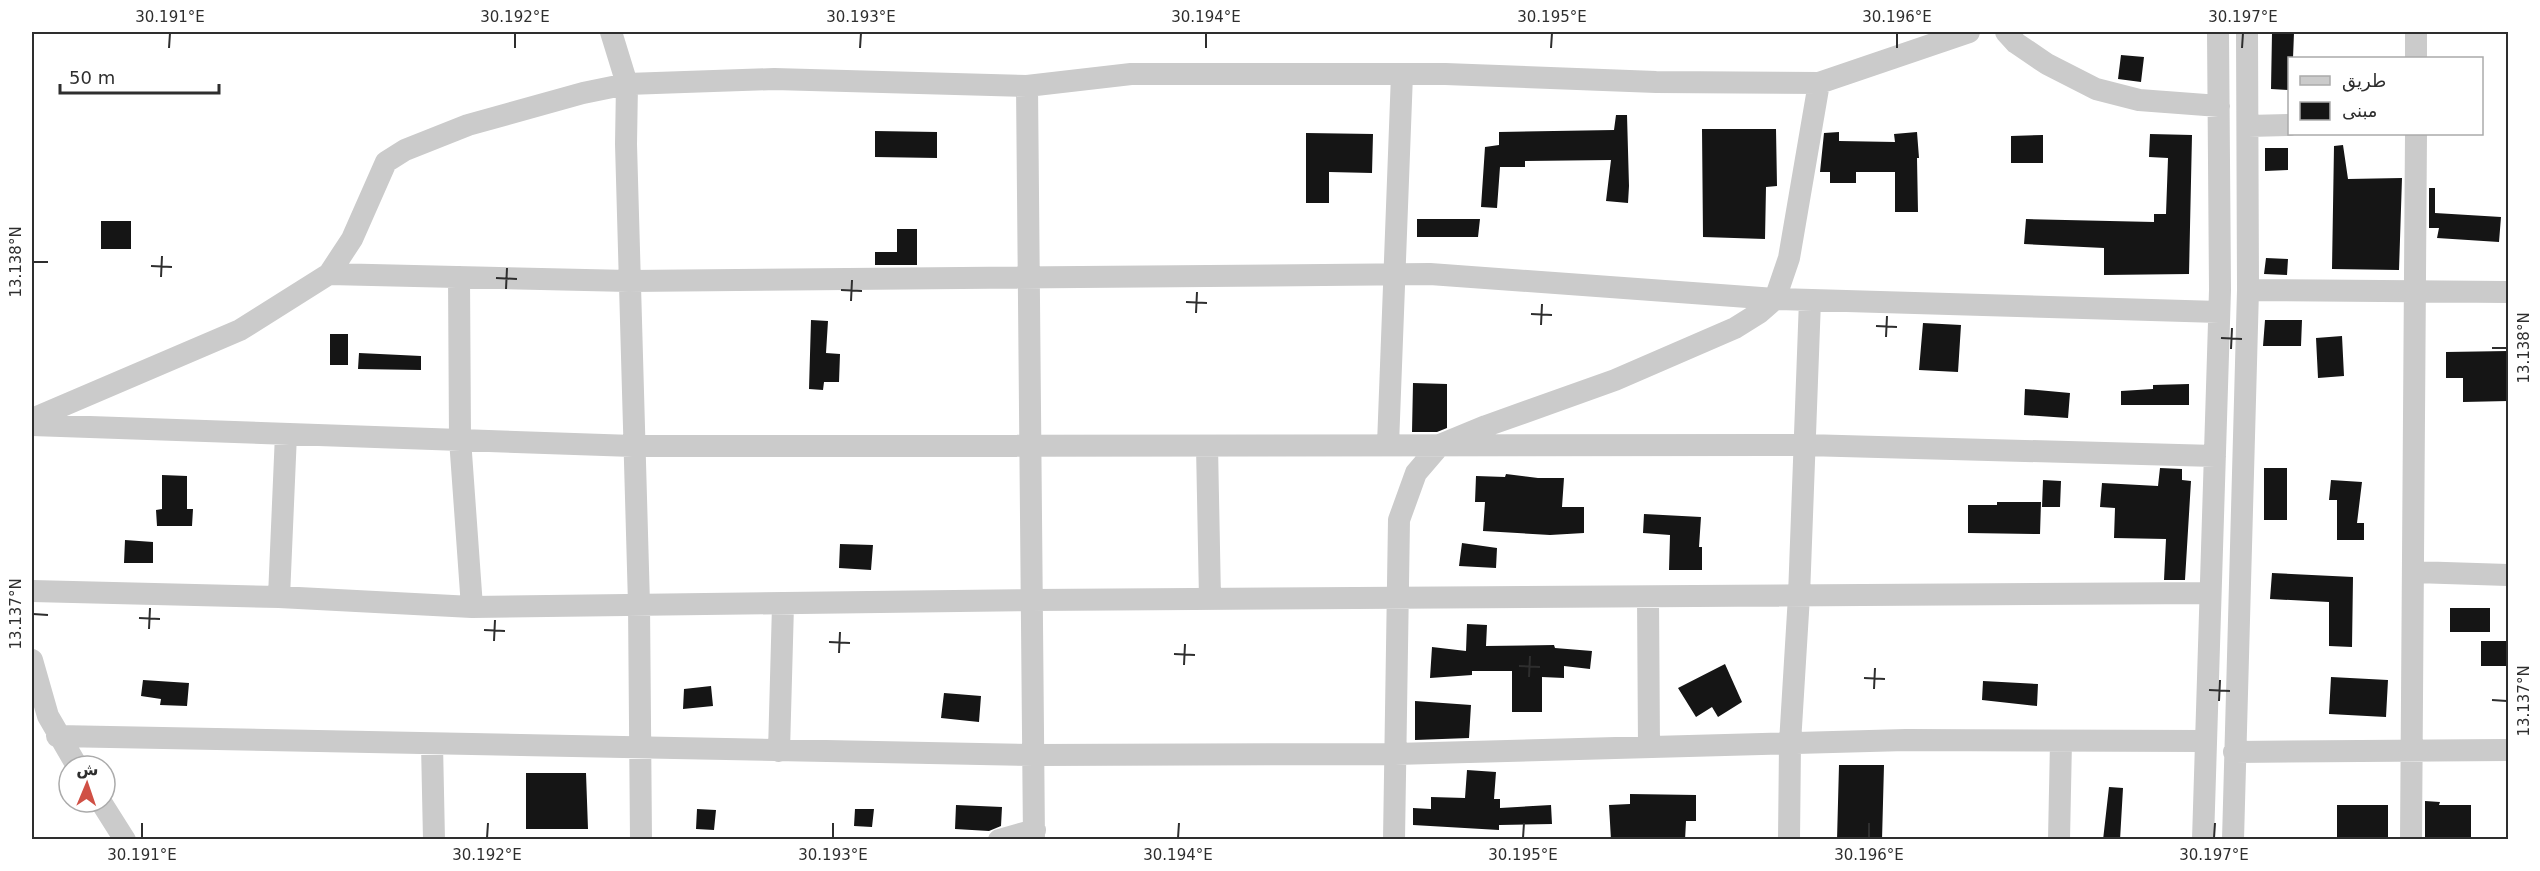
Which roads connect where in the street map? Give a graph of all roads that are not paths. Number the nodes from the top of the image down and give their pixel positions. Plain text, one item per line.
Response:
1 (611, 32) edge
2 (1969, 32) edge
3 (2006, 32) edge
4 (2218, 32) edge
5 (2247, 32) edge
6 (2416, 32) edge
7 (2416, 57) edge
8 (1402, 74) junction
9 (1819, 83) junction
10 (627, 84) junction
11 (1027, 86) junction
12 (2219, 106) junction
13 (2288, 125) edge
14 (2248, 126) junction
15 (2416, 135) edge
16 (329, 274) junction
17 (1395, 274) junction
18 (459, 277) junction
19 (1028, 277) junction
20 (629, 281) junction
21 (2248, 290) junction
22 (2417, 292) junction
23 (2508, 292) edge
24 (1776, 299) junction
25 (1810, 300) junction
26 (2219, 312) junction
27 (32, 419) edge
28 (32, 425) edge
29 (286, 434) junction
30 (460, 439) junction
31 (1388, 445) junction
32 (1440, 445) junction
33 (1805, 445) junction
34 (633, 446) junction
35 (1030, 446) junction
36 (1207, 446) junction
37 (2215, 456) junction
38 (2414, 572) junction
39 (2508, 575) edge
40 (32, 591) edge
41 (2211, 593) junction
42 (1799, 596) junction
43 (279, 597) junction
44 (1648, 597) junction
45 (1209, 599) junction
46 (1398, 599) junction
47 (1032, 600) junction
48 (639, 604) junction
49 (783, 605) junction
50 (472, 607) junction
51 (32, 660) edge
52 (57, 736) junction
53 (2061, 741) junction
54 (2206, 741) junction
55 (1790, 743) junction
56 (432, 744) junction
57 (1649, 747) junction
58 (640, 749) junction
59 (2508, 750) edge
60 (779, 751) junction
61 (2412, 751) junction
62 (2234, 752) junction
63 (69, 754) edge
64 (1395, 754) junction
65 (1034, 755) junction
66 (109, 814) edge
67 (1035, 835) edge
68 (125, 840) edge
69 (434, 840) edge
70 (641, 840) edge
71 (999, 840) edge
72 (1394, 840) edge
73 (1789, 840) edge
74 (2059, 840) edge
75 (2203, 840) edge
76 (2233, 840) edge
77 (2412, 840) edge

1 - 10 street
2 - 9 street
3 - 12 street
4 - 12 street
5 - 14 street
6 - 7 street
8 - 9 street
8 - 11 street
8 - 17 street
9 - 24 street
10 - 11 street
10 - 16 street
10 - 20 street
11 - 19 street
12 - 26 street
13 - 14 street
14 - 21 street
15 - 22 street
16 - 18 street
16 - 27 street
17 - 19 street
17 - 24 street
17 - 31 street
18 - 20 street
18 - 30 street
19 - 20 street
19 - 35 street
20 - 34 street
21 - 22 street
21 - 62 street
22 - 23 street
22 - 38 street
24 - 25 street
24 - 32 street
25 - 26 street
25 - 33 street
26 - 37 street
28 - 29 street
29 - 30 street
29 - 43 street
30 - 34 street
30 - 50 street
31 - 32 street
31 - 36 street
32 - 33 street
32 - 46 street
33 - 37 street
33 - 42 street
34 - 35 street
34 - 48 street
35 - 36 street
35 - 47 street
36 - 45 street
37 - 41 street
38 - 39 street
38 - 61 street
40 - 43 street
41 - 42 street
41 - 54 street
42 - 44 street
42 - 55 street
43 - 50 street
44 - 46 street
44 - 57 street
45 - 46 street
45 - 47 street
46 - 64 street
47 - 49 street
47 - 65 street
48 - 49 street
48 - 50 street
48 - 58 street
49 - 60 street
51 - 52 street
52 - 56 street
52 - 63 street
53 - 54 street
53 - 55 street
53 - 74 street
54 - 75 street
55 - 57 street
55 - 73 street
56 - 58 street
56 - 69 street
57 - 64 street
58 - 60 street
58 - 70 street
59 - 61 street
60 - 65 street
61 - 62 street
61 - 77 street
62 - 76 street
64 - 65 street
64 - 72 street
65 - 67 street
66 - 68 street
67 - 71 street

